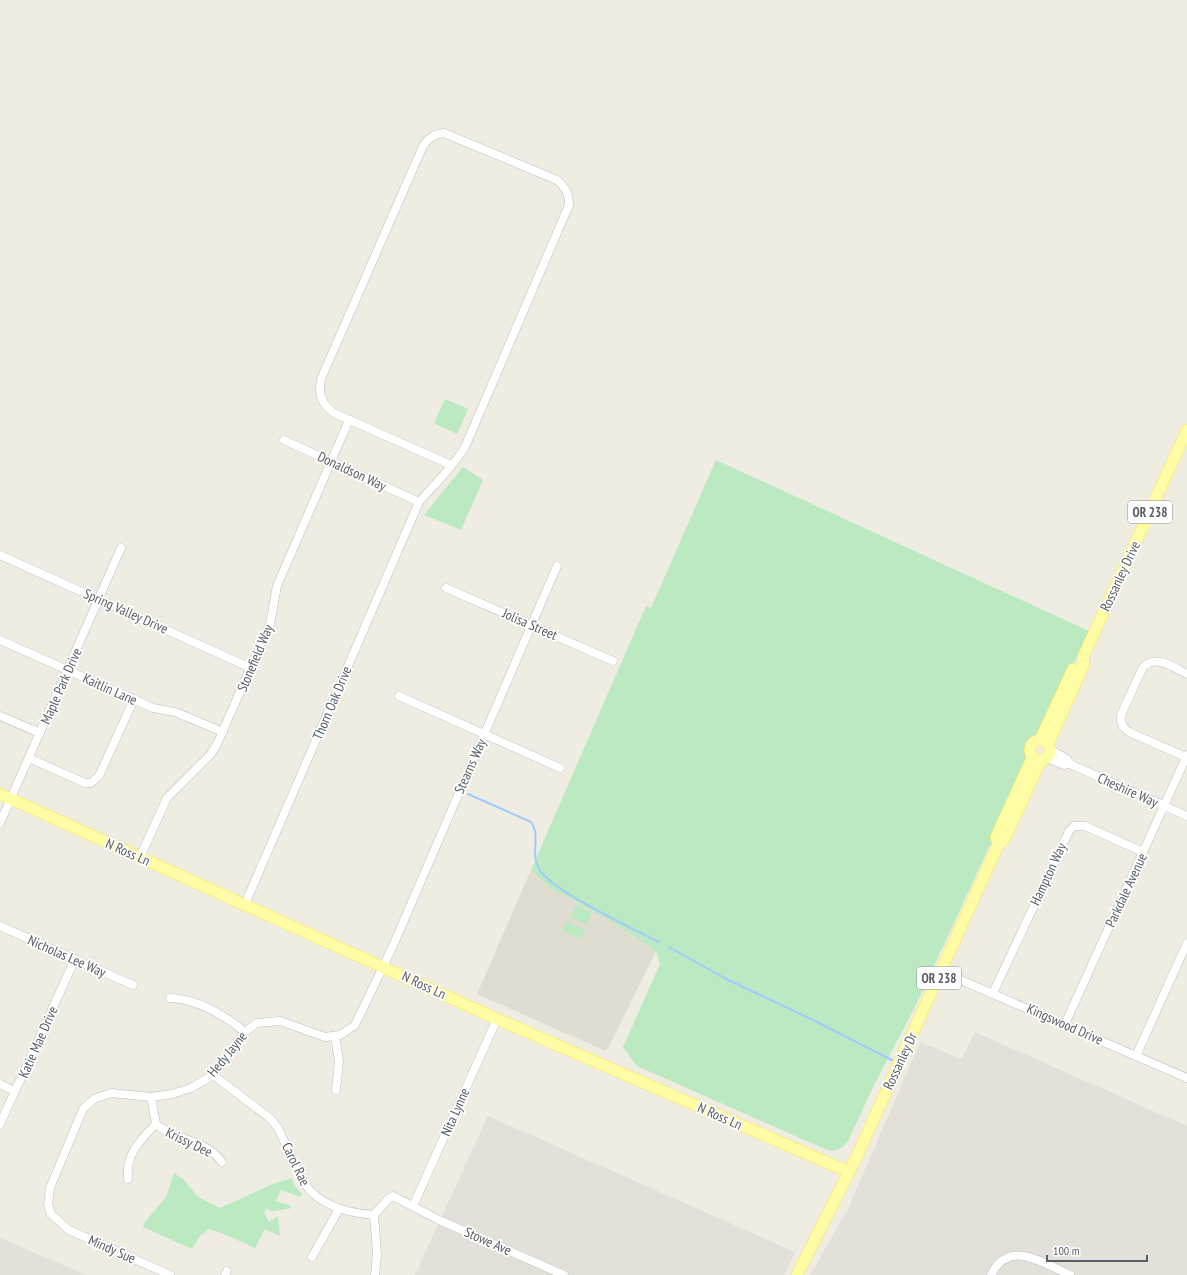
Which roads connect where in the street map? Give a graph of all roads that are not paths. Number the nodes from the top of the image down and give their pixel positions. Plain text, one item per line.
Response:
1 (349, 420) junction
2 (1187, 430) edge
3 (284, 440) dead end
4 (332, 462) junction
5 (451, 465) junction
6 (419, 502) junction
7 (121, 548) dead end
8 (0, 555) edge
9 (557, 566) dead end
10 (446, 588) dead end
11 (98, 599) junction
12 (531, 625) junction
13 (0, 640) edge
14 (613, 661) dead end
15 (251, 668) junction
16 (68, 670) junction
17 (1187, 674) edge
18 (399, 696) dead end
19 (134, 699) junction
20 (0, 716) edge
21 (222, 732) junction
22 (40, 733) junction
23 (484, 734) junction
24 (1043, 751) junction
25 (1186, 756) edge
26 (29, 758) junction
27 (560, 768) dead end
28 (0, 794) edge
29 (11, 799) junction
30 (1164, 806) junction
31 (1187, 816) edge
32 (0, 823) edge
33 (998, 845) joint
34 (1143, 852) junction
35 (140, 857) junction
36 (245, 904) junction
37 (0, 926) edge
38 (1187, 943) edge
39 (75, 959) junction
40 (383, 967) junction
41 (942, 972) junction
42 (133, 985) dead end
43 (993, 993) junction
44 (170, 998) dead end
45 (497, 1019) junction
46 (1065, 1024) junction
47 (245, 1032) junction
48 (336, 1036) junction
49 (1136, 1056) junction
50 (213, 1075) junction
51 (1187, 1078) edge
52 (0, 1084) edge
53 (336, 1090) dead end
54 (15, 1091) junction
55 (151, 1097) junction
56 (0, 1124) edge
57 (156, 1124) junction
58 (222, 1162) dead end
59 (849, 1172) junction
60 (128, 1179) dead end
61 (413, 1206) junction
62 (339, 1209) junction
63 (374, 1215) junction
64 (75, 1233) joint
65 (312, 1257) dead end
66 (170, 1275) edge
67 (374, 1275) edge
68 (564, 1275) edge
69 (797, 1275) edge
70 (991, 1275) edge
71 (1070, 1275) edge

1 - 4 street, Stonefield Way
1 - 5 street
1 - 5 street, Thorn Oak Drive
2 - 24 main road, Rossanley Drive / OR 238
3 - 4 street, Donaldson Way
4 - 6 street, Donaldson Way
4 - 15 street, Stonefield Way
5 - 6 street, Thorn Oak Drive
6 - 36 street, Thorn Oak Drive
7 - 11 street, Maple Park Drive
8 - 11 street, Spring Valley Drive
9 - 12 street, Stearns Way
10 - 12 street, Jolisa Street
11 - 15 street, Spring Valley Drive
11 - 16 street, Maple Park Drive
12 - 14 street, Jolisa Street
12 - 23 street, Stearns Way
13 - 16 street, Kaitlin Lane
15 - 21 street, Stonefield Way
16 - 19 street, Kaitlin Lane
16 - 22 street, Maple Park Drive
17 - 25 street
18 - 23 street
19 - 21 street, Kaitlin Lane
19 - 26 street
20 - 22 street
21 - 35 street, Stonefield Way
22 - 26 street, Maple Park Drive
23 - 27 street
23 - 40 street, Stearns Way
24 - 30 street, Cheshire Way
24 - 33 main road, Rossanley Drive / OR 238
25 - 30 street, Parkdale Avenue
26 - 29 street, Maple Park Drive
28 - 29 main road, N Ross Ln
29 - 32 street, Maple Park Drive
29 - 35 main road, N Ross Ln
30 - 31 street, Cheshire Way
30 - 34 street, Parkdale Avenue
33 - 41 main road, Rossanley Dr / OR 238
34 - 43 street, Hampton Way
34 - 46 street, Parkdale Avenue
35 - 36 main road, N Ross Ln
36 - 40 main road, N Ross Ln
37 - 39 street, Nicholas Lee Way
38 - 49 street
39 - 42 street, Nicholas Lee Way
39 - 54 street, Katie Mae Drive
40 - 45 main road, N Ross Ln
40 - 48 street
41 - 43 street, Kingswood Drive
41 - 59 main road, Rossanley Dr / OR 238
43 - 46 street, Kingswood Drive
44 - 47 street
45 - 59 main road, N Ross Ln
45 - 61 street, Nita Lynne
46 - 49 street, Kingswood Drive
47 - 48 street, Hedy Jayne
47 - 50 street, Hedy Jayne
48 - 53 street
49 - 51 street, Kingswood Drive
50 - 55 street, Hedy Jayne
50 - 62 street, Carol Rae
52 - 54 street
54 - 56 street, Katie Mae Drive
55 - 57 street
55 - 64 street, Hedy Jayne
57 - 58 street, Krissy Dee
57 - 60 street
59 - 69 main road, Rossanley Dr / OR 238
61 - 63 street
61 - 68 street, Stowe Ave
62 - 63 street, Carol Rae
62 - 65 street
63 - 67 street
64 - 66 street, Mindy Sue
70 - 71 street

